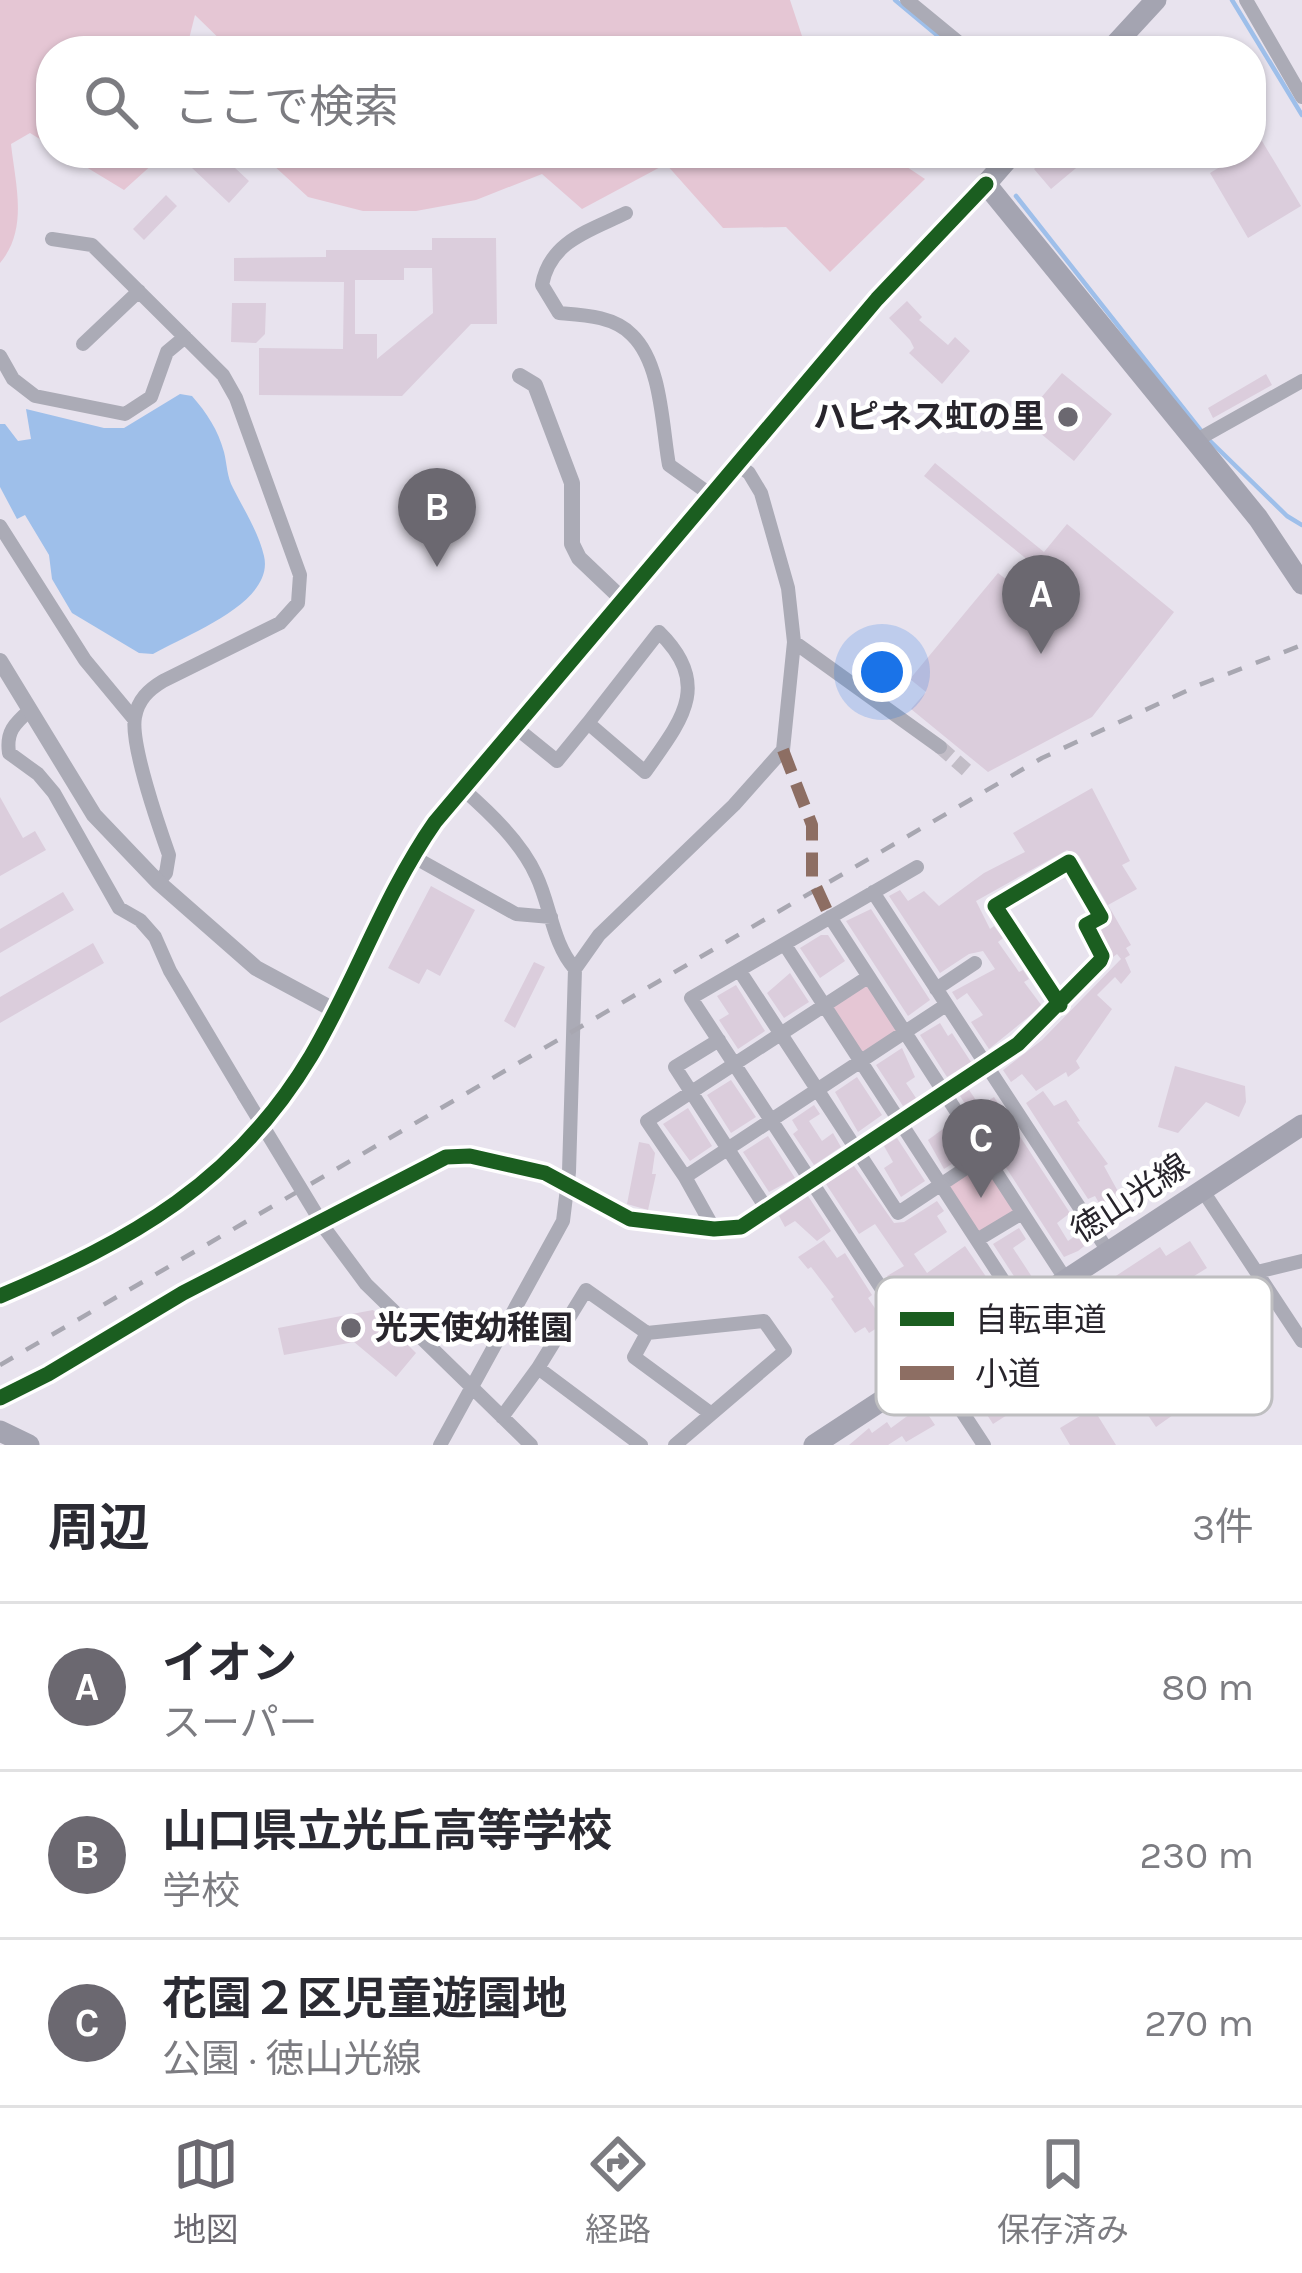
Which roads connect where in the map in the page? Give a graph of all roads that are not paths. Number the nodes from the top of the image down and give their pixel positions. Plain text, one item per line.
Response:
1 (907, 0) edge
2 (1156, 0) edge
3 (1246, 0) edge
4 (951, 36) edge
5 (1123, 36) edge
6 (1298, 79) edge
7 (1302, 98) edge
8 (1000, 168) edge
9 (986, 184) junction
10 (626, 213) dead end
11 (52, 239) dead end
12 (139, 292) junction
13 (185, 337) junction
14 (83, 344) dead end
15 (0, 356) edge
16 (1302, 364) edge
17 (520, 376) dead end
18 (1302, 378) edge
19 (1195, 441) junction
20 (738, 464) junction
21 (711, 495) junction
22 (0, 526) edge
23 (1302, 584) edge
24 (621, 598) junction
25 (794, 642) junction
26 (0, 661) edge
27 (30, 710) junction
28 (134, 719) junction
29 (588, 723) junction
30 (515, 728) junction
31 (940, 747) tunnel mouth
32 (464, 789) junction
33 (412, 856) junction
34 (917, 867) dead end
35 (158, 882) junction
36 (874, 892) junction
37 (551, 917) junction
38 (830, 917) junction
39 (784, 945) junction
40 (1100, 961) joint
41 (976, 963) dead end
42 (575, 969) junction
43 (739, 970) junction
44 (868, 976) junction
45 (936, 988) junction
46 (824, 1005) junction
47 (946, 1005) junction
48 (1060, 1005) junction
49 (334, 1010) junction
50 (905, 1033) junction
51 (781, 1034) junction
52 (718, 1040) junction
53 (860, 1061) junction
54 (986, 1064) junction
55 (735, 1065) junction
56 (817, 1090) junction
57 (944, 1091) junction
58 (691, 1094) junction
59 (900, 1120) junction
60 (772, 1121) junction
61 (1302, 1125) edge
62 (854, 1149) junction
63 (728, 1151) junction
64 (984, 1156) junction
65 (685, 1177) junction
66 (809, 1180) junction
67 (940, 1183) junction
68 (568, 1184) junction
69 (1203, 1191) junction
70 (768, 1210) junction
71 (1022, 1213) junction
72 (317, 1217) junction
73 (714, 1229) junction
74 (977, 1240) junction
75 (1108, 1251) junction
76 (1302, 1261) edge
77 (1257, 1273) junction
78 (1001, 1277) edge
79 (1064, 1277) edge
80 (1070, 1277) edge
81 (1260, 1277) edge
82 (876, 1280) edge
83 (0, 1296) edge
84 (1272, 1296) edge
85 (647, 1333) junction
86 (1302, 1341) edge
87 (538, 1368) junction
88 (473, 1388) junction
89 (0, 1398) edge
90 (876, 1404) edge
91 (710, 1413) junction
92 (965, 1415) edge
93 (502, 1417) junction
94 (0, 1431) edge
95 (29, 1445) edge
96 (440, 1445) edge
97 (531, 1445) edge
98 (641, 1445) edge
99 (675, 1445) edge
100 (814, 1445) edge
101 (984, 1445) edge

1 - 4 street
2 - 5 main road
3 - 6 street
6 - 7 street
8 - 9 main road
9 - 19 main road
9 - 20 street
10 - 21 street
11 - 12 street
12 - 13 street
12 - 14 street
13 - 15 street
13 - 28 street
16 - 18 street
17 - 24 street
18 - 19 street
19 - 23 main road
20 - 21 street
20 - 25 street
21 - 24 street
22 - 28 street
24 - 30 street
25 - 31 street
25 - 42 street
26 - 27 street
27 - 35 street
27 - 72 street, bridge
28 - 35 street
29 - 29 street
29 - 30 street
30 - 32 street
32 - 33 street
32 - 37 street
33 - 37 street
33 - 49 street
34 - 36 street
35 - 49 street
36 - 38 street
36 - 45 street
37 - 42 street
38 - 39 street
38 - 44 street
39 - 43 street
39 - 46 street
40 - 48 street
40 - 48 street
41 - 45 street
42 - 68 street
43 - 51 street
43 - 52 street
44 - 46 street
44 - 50 street
45 - 47 street
46 - 51 street
46 - 53 street
47 - 50 street
47 - 54 street
48 - 54 street
49 - 83 street
50 - 53 street
50 - 57 street
51 - 55 street
51 - 56 street
52 - 55 street
52 - 58 street
53 - 56 street
53 - 59 street
54 - 57 street
54 - 75 street
55 - 58 street
55 - 60 street
56 - 60 street
56 - 62 street
57 - 59 street
57 - 64 street
58 - 63 street
58 - 65 street
59 - 62 street
59 - 67 street
60 - 63 street
60 - 66 street
61 - 69 main road, 徳山光線
62 - 66 street
62 - 67 street
63 - 65 street
63 - 70 street
64 - 67 street
64 - 71 street
65 - 73 street
66 - 70 street
66 - 82 street
67 - 74 street
68 - 72 street
68 - 73 street
68 - 88 street
69 - 75 main road, 徳山光線
69 - 77 street
70 - 73 street
71 - 74 street
71 - 79 street
72 - 88 street
72 - 89 street
74 - 78 street
75 - 80 main road, 徳山光線
76 - 77 street
77 - 81 street
84 - 86 street
85 - 87 street
85 - 91 street
85 - 91 street
87 - 93 street
87 - 98 street
88 - 93 street
88 - 96 street
90 - 100 main road, 徳山光線
91 - 99 street
92 - 101 street
93 - 97 street
94 - 95 main road

